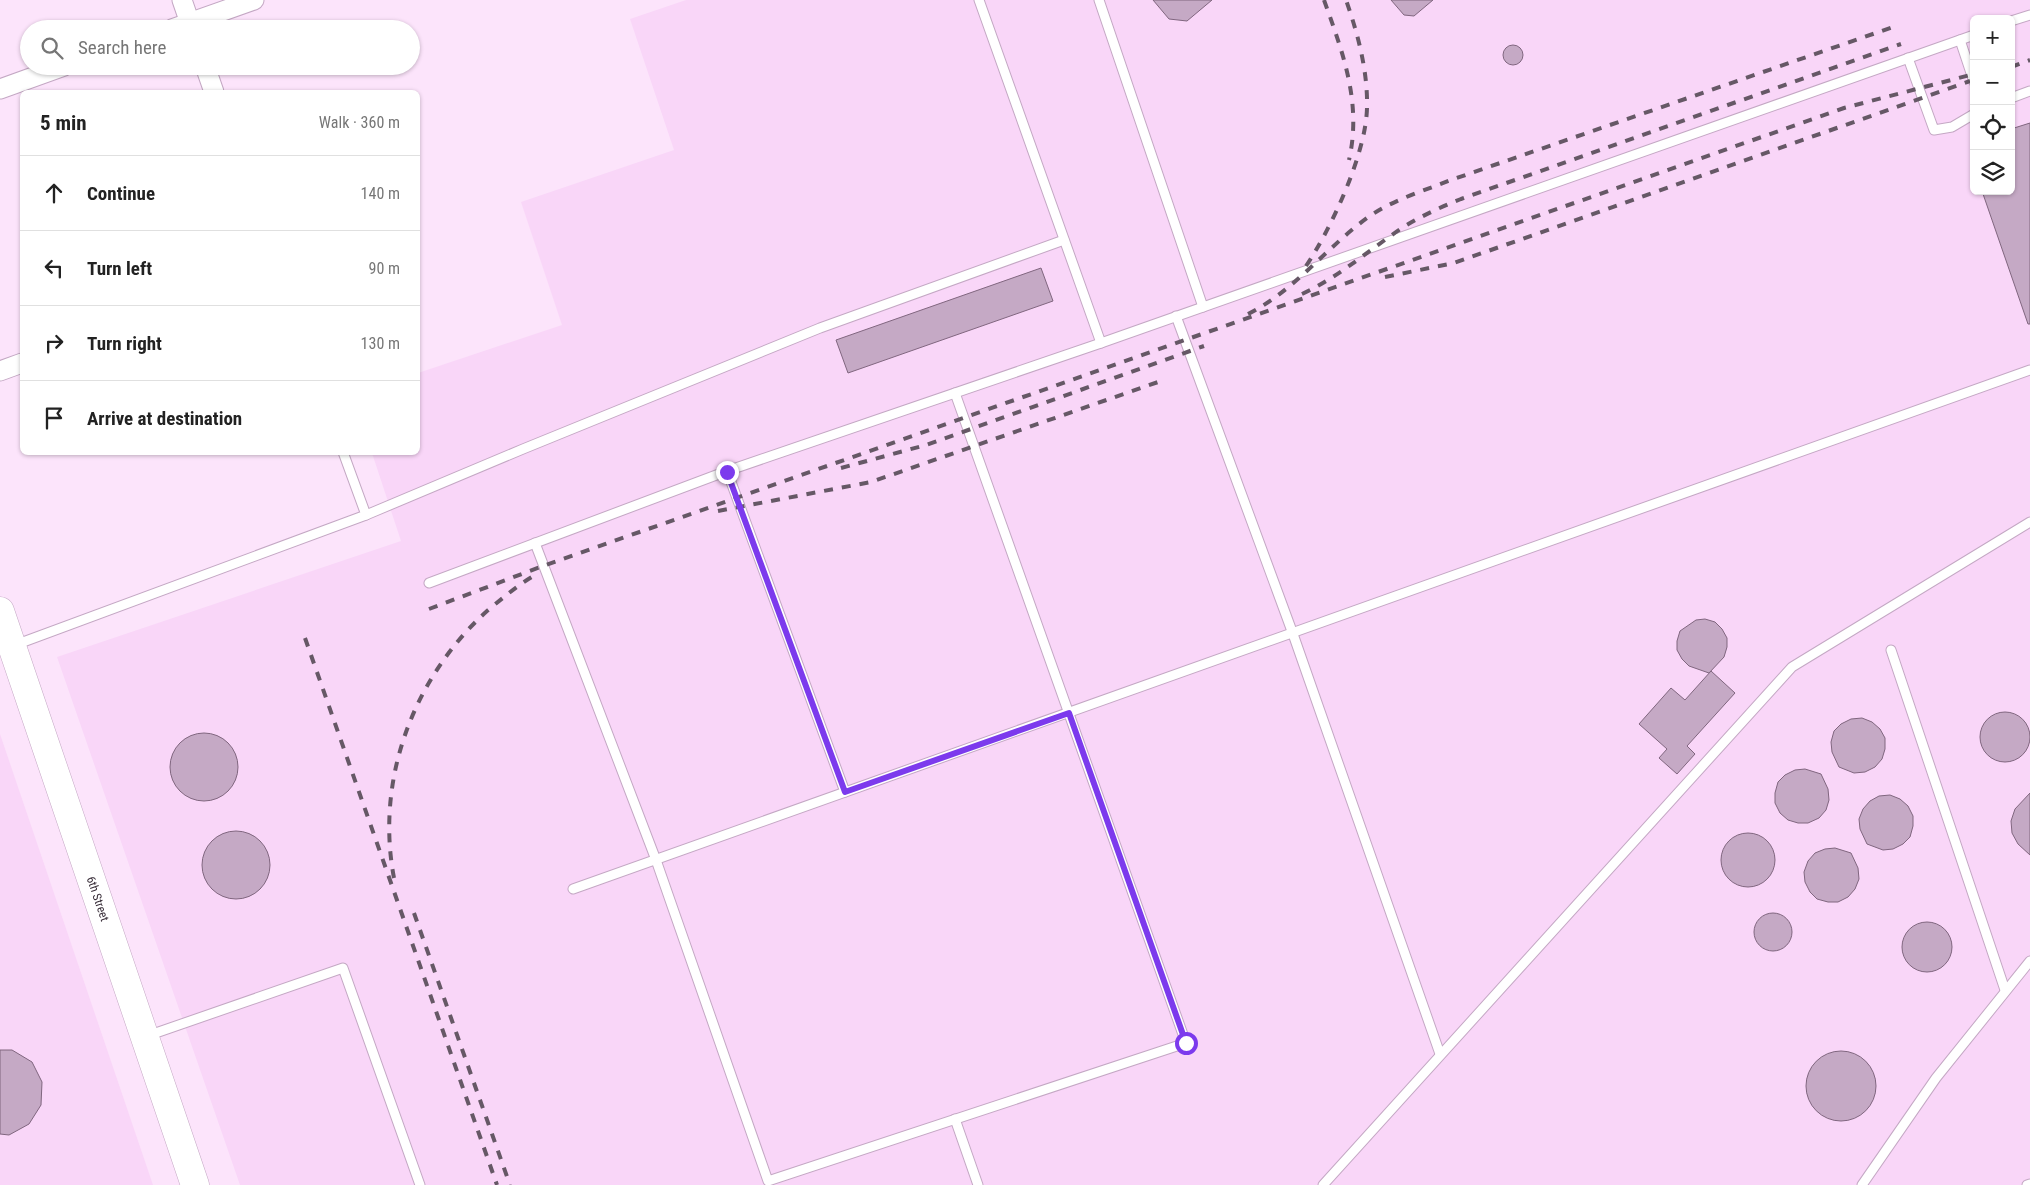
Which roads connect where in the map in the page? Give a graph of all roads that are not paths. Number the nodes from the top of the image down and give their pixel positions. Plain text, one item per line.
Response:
1 (182, 0) edge
2 (254, 0) edge
3 (978, 0) edge
4 (1099, 0) edge
5 (2030, 15) edge
6 (189, 20) edge
7 (206, 20) edge
8 (2015, 21) edge
9 (1970, 36) edge
10 (1960, 40) junction
11 (1908, 58) junction
12 (1970, 70) edge
13 (39, 75) edge
14 (208, 75) edge
15 (0, 89) edge
16 (213, 90) edge
17 (2030, 91) edge
18 (2015, 97) edge
19 (1970, 116) edge
20 (1064, 240) junction
21 (1203, 306) junction
22 (1176, 316) junction
23 (1101, 343) junction
24 (20, 364) edge
25 (2030, 370) edge
26 (0, 371) edge
27 (955, 393) junction
28 (344, 455) edge
29 (727, 472) junction
30 (366, 515) junction
31 (2030, 522) edge
32 (535, 543) junction
33 (429, 583) dead end
34 (0, 611) edge
35 (1293, 634) junction
36 (6, 648) edge
37 (1891, 650) dead end
38 (1069, 713) junction
39 (845, 792) junction
40 (656, 860) junction
41 (574, 889) dead end
42 (2030, 961) edge
43 (2005, 990) junction
44 (145, 1037) junction
45 (1440, 1054) junction
46 (955, 1119) junction
47 (195, 1185) edge
48 (420, 1185) edge
49 (978, 1185) edge
50 (1323, 1185) edge
51 (1862, 1185) edge

1 - 6 street
2 - 7 street
3 - 20 lane
4 - 21 lane
5 - 8 lane
9 - 10 lane
10 - 11 lane
10 - 12 lane
11 - 19 lane
11 - 21 lane
13 - 15 street
14 - 16 street
17 - 18 lane
20 - 23 lane
20 - 30 lane
21 - 22 lane
22 - 23 lane
22 - 35 lane
23 - 27 lane
24 - 26 street
25 - 35 lane
27 - 29 lane
27 - 38 lane
28 - 30 lane
29 - 32 lane
29 - 39 lane
30 - 36 lane
31 - 45 lane
32 - 33 lane
32 - 40 lane
34 - 36 main road, 6th Street
35 - 38 lane
35 - 45 lane
36 - 44 main road, 6th Street
37 - 43 lane
38 - 39 lane
38 - 46 lane
39 - 40 lane
40 - 41 lane
40 - 46 lane
42 - 43 lane
43 - 51 lane
44 - 47 main road, 6th Street
44 - 48 lane
45 - 50 lane
46 - 49 lane

